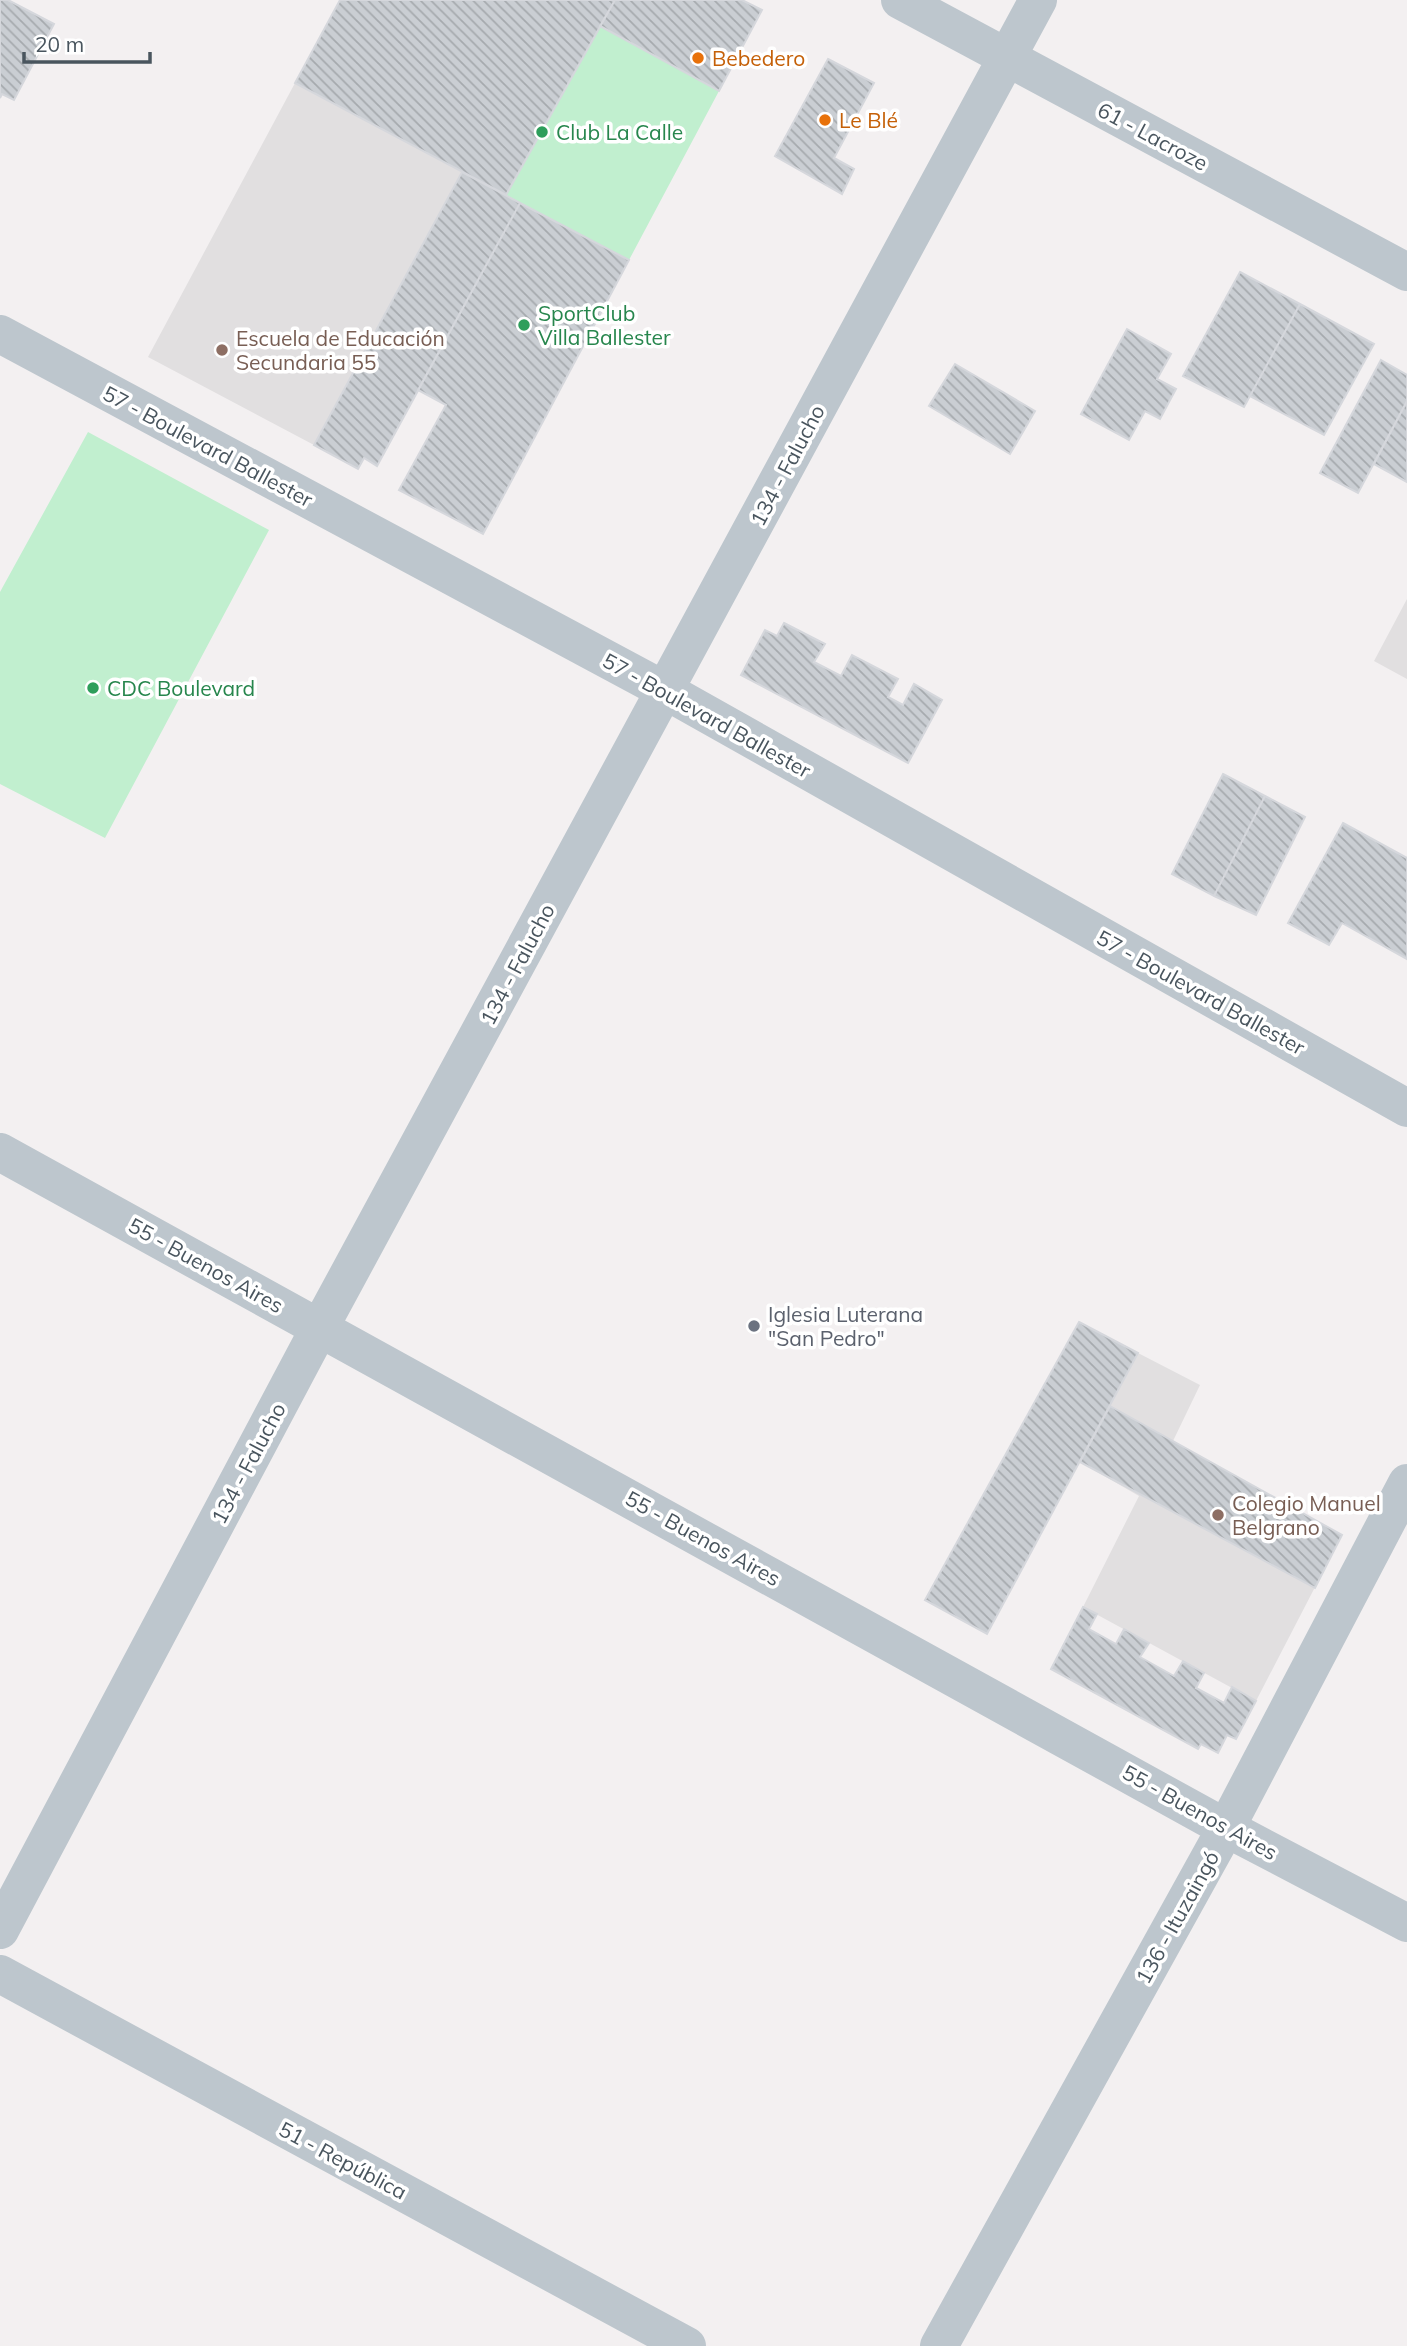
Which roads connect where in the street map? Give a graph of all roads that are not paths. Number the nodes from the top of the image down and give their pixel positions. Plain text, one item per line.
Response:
1 (900, 0) edge
2 (1038, 0) edge
3 (1007, 58) junction
4 (1407, 272) edge
5 (0, 334) edge
6 (666, 691) junction
7 (1407, 1108) edge
8 (0, 1152) edge
9 (320, 1327) junction
10 (1407, 1483) edge
11 (1226, 1828) junction
12 (1407, 1923) edge
13 (0, 1930) edge
14 (0, 1974) edge
15 (687, 2346) edge
16 (939, 2346) edge

1 - 3 street, 61 - Lacroze
2 - 3 street, 134 - Falucho
3 - 4 street, 61 - Lacroze
3 - 6 street, 134 - Falucho
5 - 6 street, 57 - Boulevard Ballester
6 - 7 street, 57 - Boulevard Ballester
6 - 9 street, 134 - Falucho
8 - 9 street, 55 - Buenos Aires
9 - 11 street, 55 - Buenos Aires
9 - 13 street, 134 - Falucho
10 - 11 street, 136 - Ituzaingó
11 - 12 street, 55 - Buenos Aires
11 - 16 street, 136 - Ituzaingó
14 - 15 street, 51 - República

